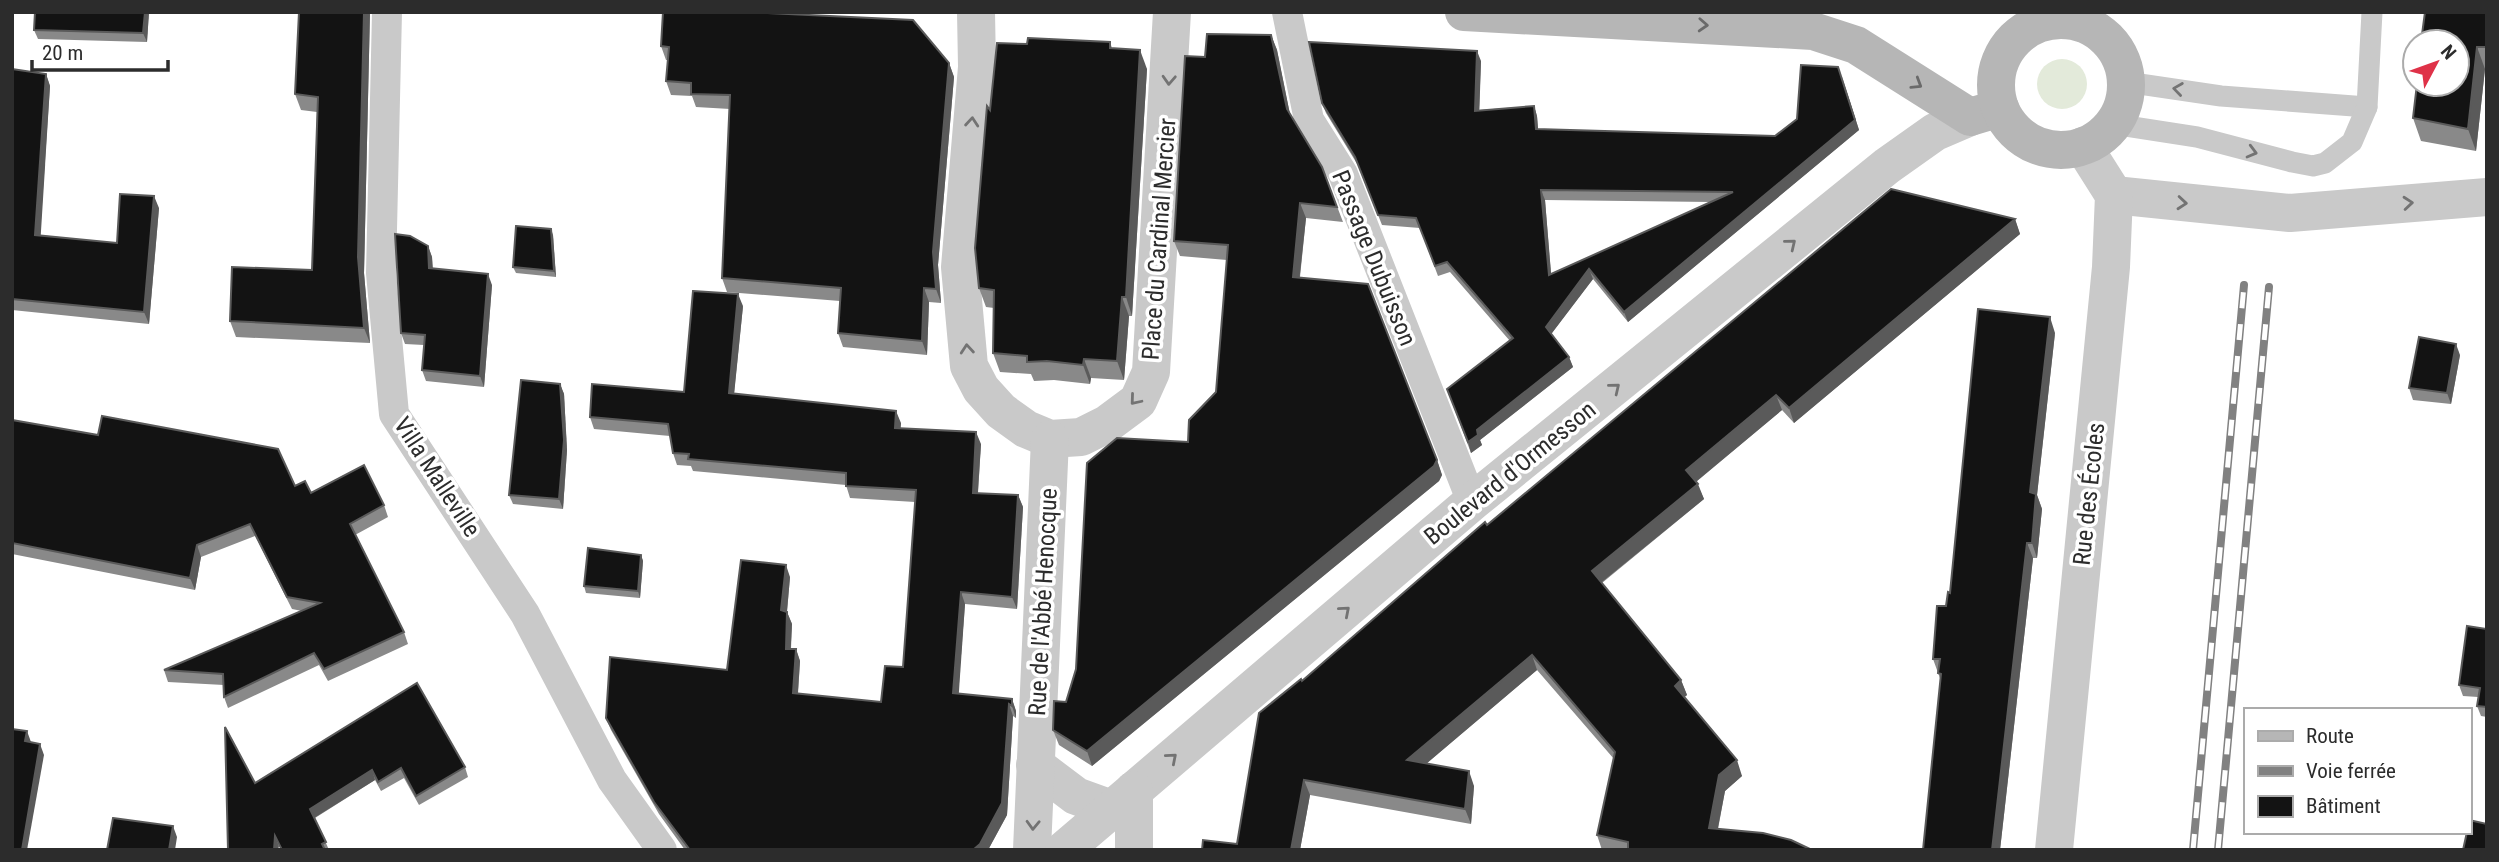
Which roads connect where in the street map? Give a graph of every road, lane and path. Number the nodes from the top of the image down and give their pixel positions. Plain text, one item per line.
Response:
1 (387, 12) edge
2 (976, 12) edge
3 (1172, 12) edge
4 (1287, 12) edge
5 (1464, 12) edge
6 (2372, 12) edge
7 (1540, 15) edge
8 (2101, 21) edge
9 (2126, 82) junction
10 (2368, 107) junction
11 (1985, 113) junction
12 (2113, 124) junction
13 (2083, 146) junction
14 (2114, 195) junction
15 (2487, 197) edge
16 (1050, 439) junction
17 (1472, 502) junction
18 (1035, 765) junction
19 (1123, 800) junction
20 (662, 850) edge
21 (1032, 850) edge
22 (1064, 850) edge
23 (1134, 850) edge
24 (2054, 850) edge

1 - 20 street, Villa Malleville
16 -> 2 street
3 -> 16 street, Place du Cardinal Mercier
4 - 17 street, Passage Dubuisson
5 - 7 main road
6 - 10 lane
7 -> 11 main road
8 - 9 main road
8 - 11 main road
10 -> 9 lane
9 - 12 main road
12 -> 10 lane
11 - 13 main road
17 -> 11 street, Boulevard d'Ormesson
12 - 13 main road
13 - 14 street
14 -> 15 street
14 - 24 street, Rue des Écoles
16 - 18 street, Rue de l'Abbé Henocque
19 -> 17 street, Boulevard d'Ormesson
18 - 19 street
18 -> 21 street, Rue de l'Abbé Henocque
19 - 22 street, Boulevard d'Ormesson
19 - 23 street

